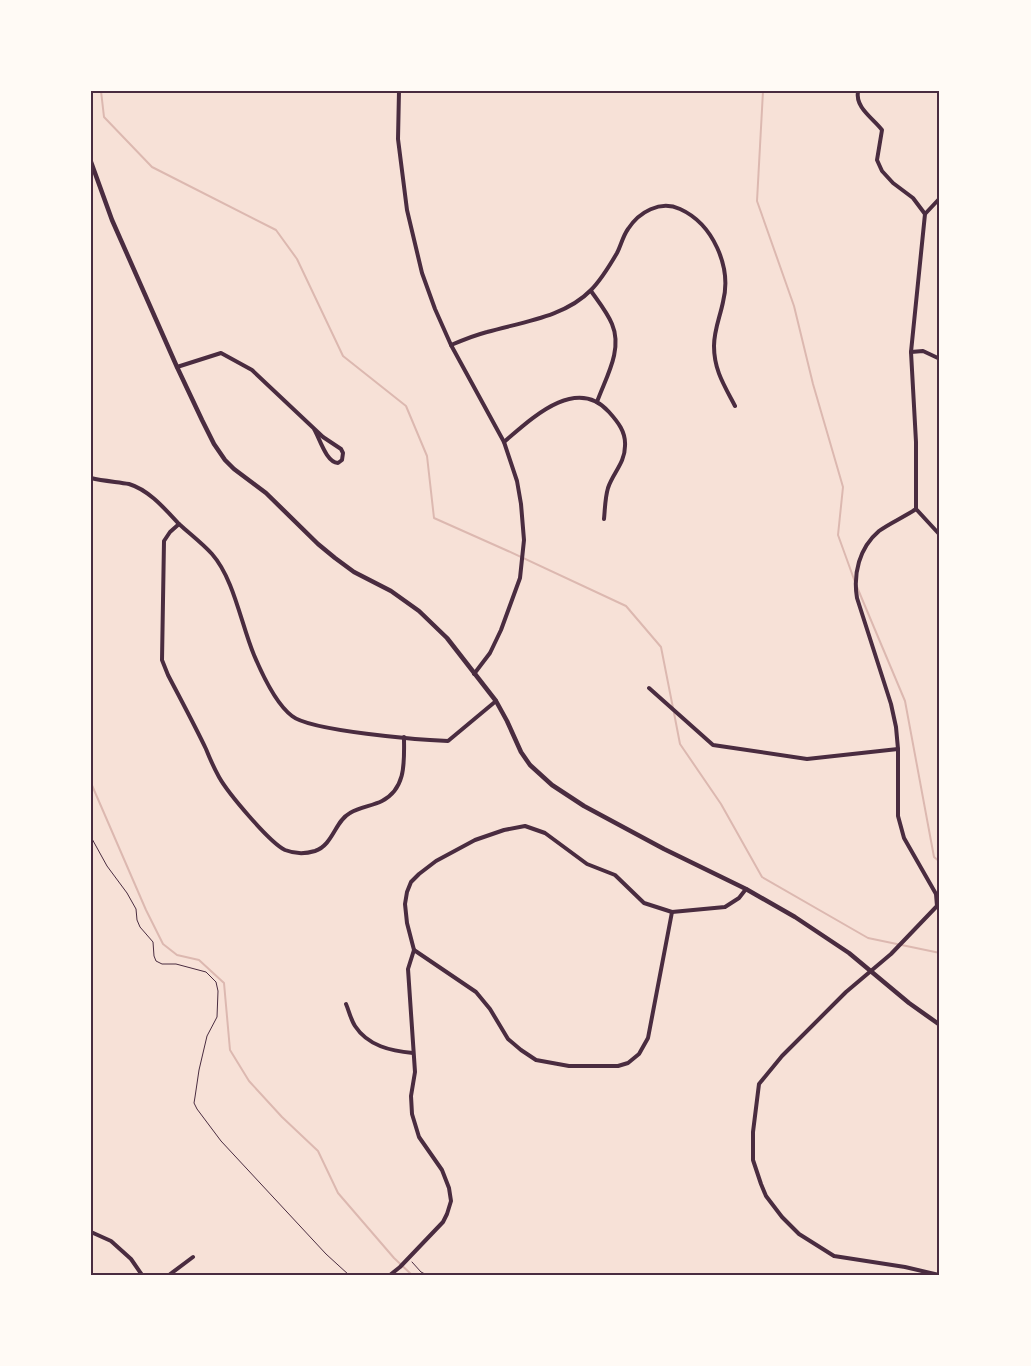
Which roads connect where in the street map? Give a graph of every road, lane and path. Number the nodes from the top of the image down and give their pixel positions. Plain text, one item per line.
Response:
1 (400, 91) edge
2 (858, 91) edge
3 (91, 162) edge
4 (940, 198) edge
5 (925, 214) junction
6 (591, 291) junction
7 (452, 345) junction
8 (911, 352) junction
9 (940, 359) edge
10 (177, 367) junction
11 (597, 402) junction
12 (735, 406) dead end
13 (314, 429) junction
14 (504, 442) junction
15 (91, 478) edge
16 (916, 510) junction
17 (604, 519) dead end
18 (179, 524) junction
19 (940, 535) edge
20 (474, 674) junction
21 (649, 688) dead end
22 (496, 701) junction
23 (404, 737) junction
24 (898, 749) junction
25 (91, 837) edge
26 (746, 889) junction
27 (672, 912) junction
28 (414, 950) junction
29 (871, 970) junction
30 (346, 1004) dead end
31 (940, 1026) edge
32 (413, 1053) junction
33 (91, 1232) edge
34 (193, 1257) dead end
35 (408, 1258) junction
36 (142, 1275) edge
37 (170, 1275) edge
38 (349, 1275) edge
39 (390, 1275) edge
40 (427, 1275) edge
41 (939, 1275) edge

1 - 7 street
2 - 5 street
3 - 10 street
4 - 5 street
5 - 8 street
6 - 7 street
6 - 11 street
6 - 12 street
7 - 14 street
8 - 9 street
8 - 16 street
10 - 13 street
10 - 20 street
11 - 14 street
11 - 17 street
13 - 13 street
14 - 20 street
15 - 18 street
16 - 19 street
16 - 24 street
18 - 23 street
18 - 23 street
20 - 22 street
21 - 24 street
22 - 23 street
22 - 26 street
24 - 29 street
25 - 38 path
26 - 27 street
26 - 29 street
27 - 28 street
27 - 28 street
28 - 32 street
29 - 31 street
29 - 41 street
30 - 32 street
32 - 35 street
33 - 36 street
34 - 37 street
35 - 39 street
35 - 40 path

